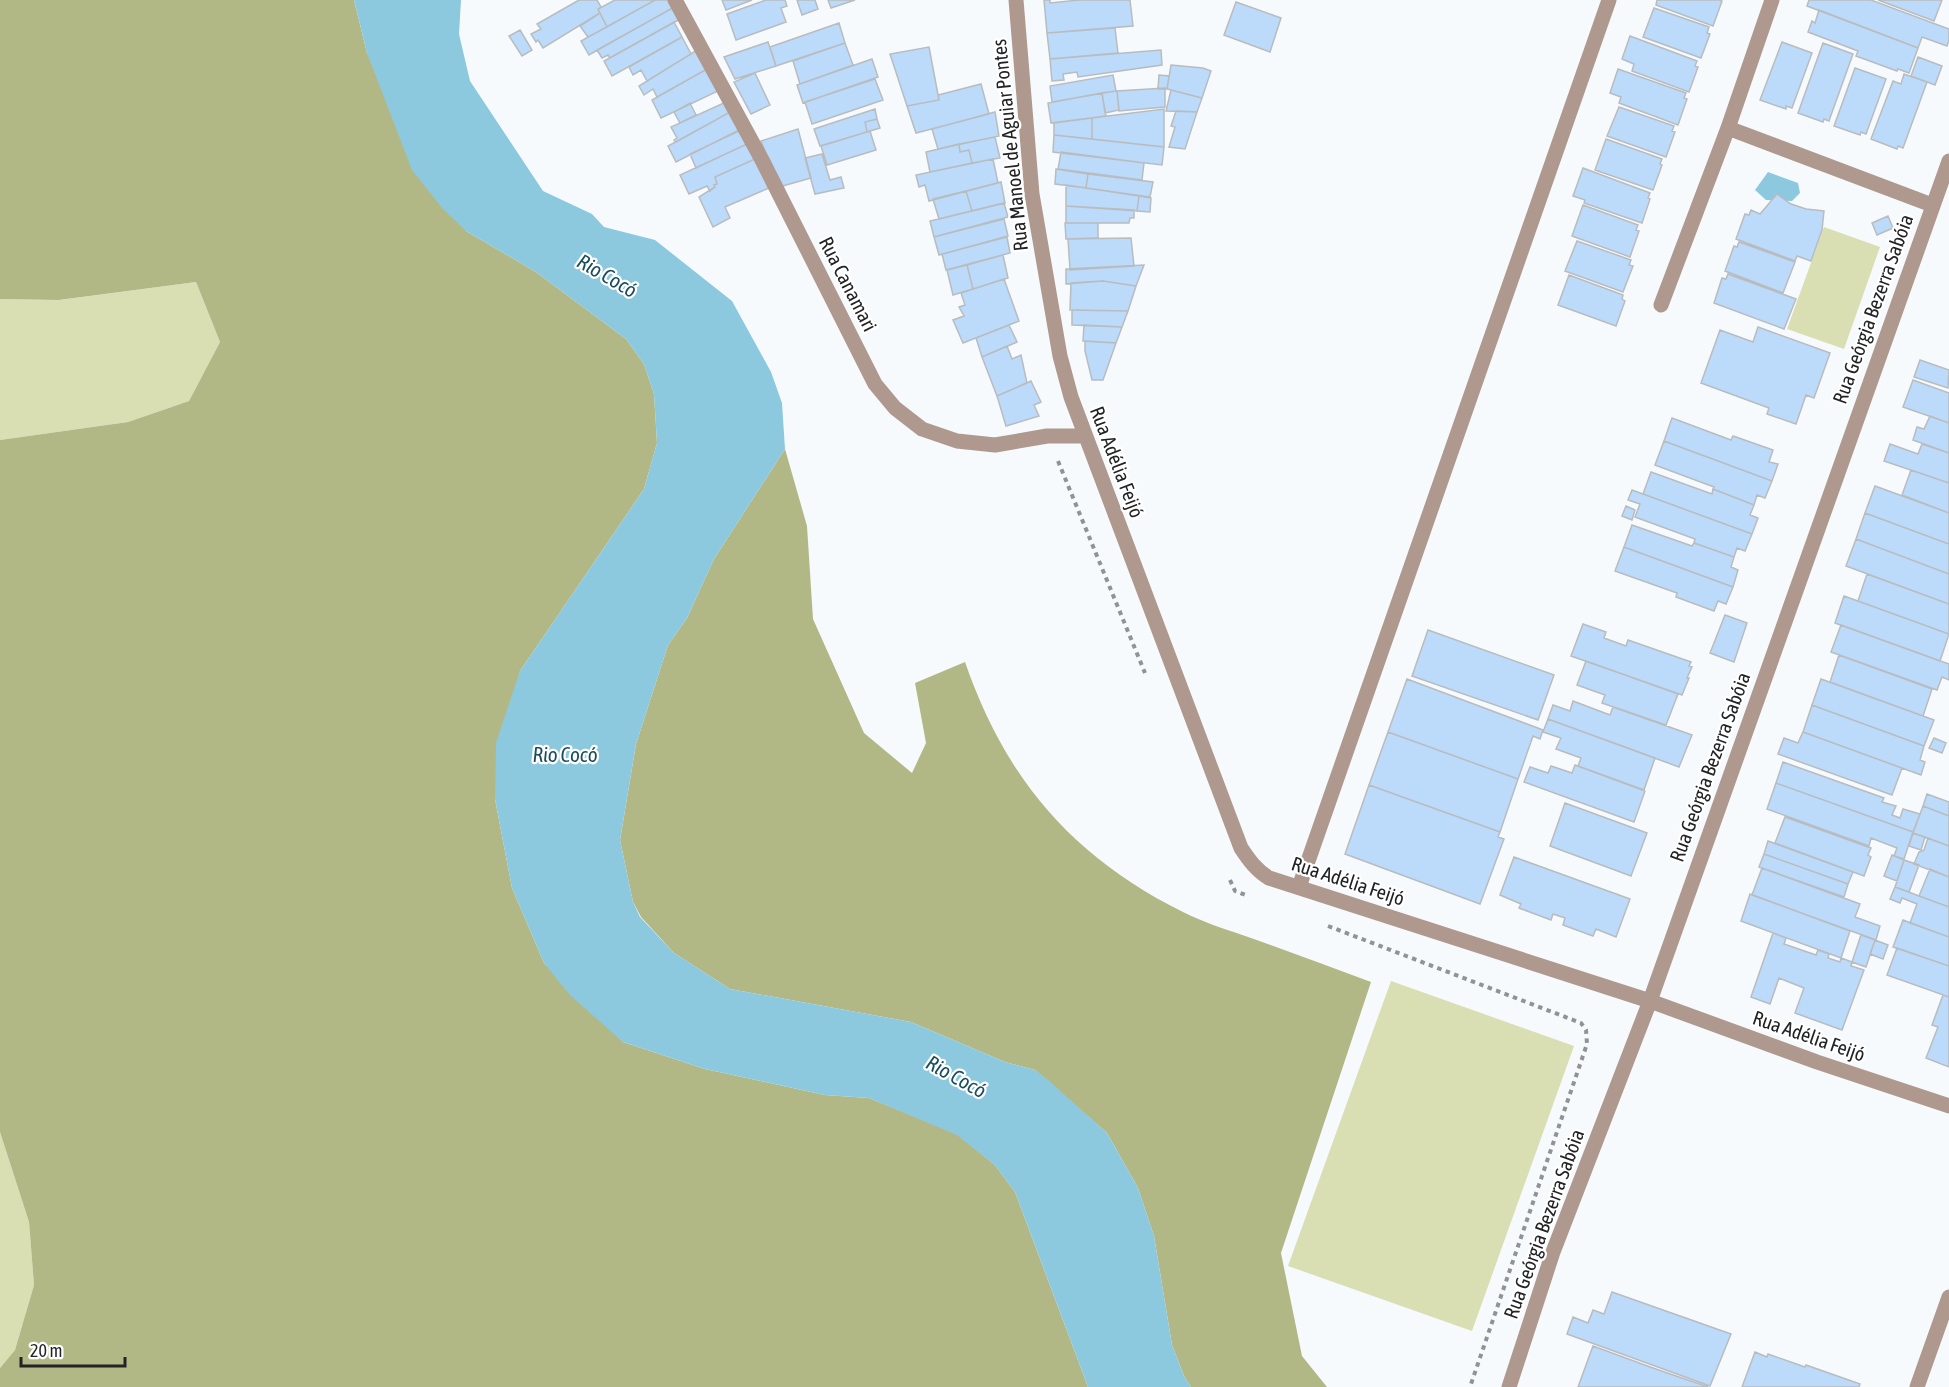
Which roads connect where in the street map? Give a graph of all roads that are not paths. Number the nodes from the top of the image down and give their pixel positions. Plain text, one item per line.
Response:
1 (675, 0) edge
2 (1016, 0) edge
3 (1609, 0) edge
4 (1772, 0) edge
5 (1728, 128) junction
6 (1949, 160) edge
7 (1932, 205) junction
8 (1661, 305) dead end
9 (1060, 356) joint
10 (1084, 436) junction
11 (1299, 887) junction
12 (1650, 1001) junction
13 (1949, 1106) edge
14 (1949, 1297) edge
15 (1509, 1387) edge
16 (1917, 1387) edge

1 - 10 street, Rua Canamari
2 - 9 street, Rua Manoel de Aguiar Pontes
3 - 11 street
4 - 5 street
5 - 7 street
5 - 8 street
6 - 7 street, Rua Geórgia Bezerra Sabóia
7 - 12 street, Rua Geórgia Bezerra Sabóia
9 - 10 street, Rua Adélia Feijó
10 - 11 street, Rua Adélia Feijó
11 - 12 street, Rua Adélia Feijó
12 - 13 street, Rua Adélia Feijó
12 - 15 street, Rua Geórgia Bezerra Sabóia
14 - 16 street

